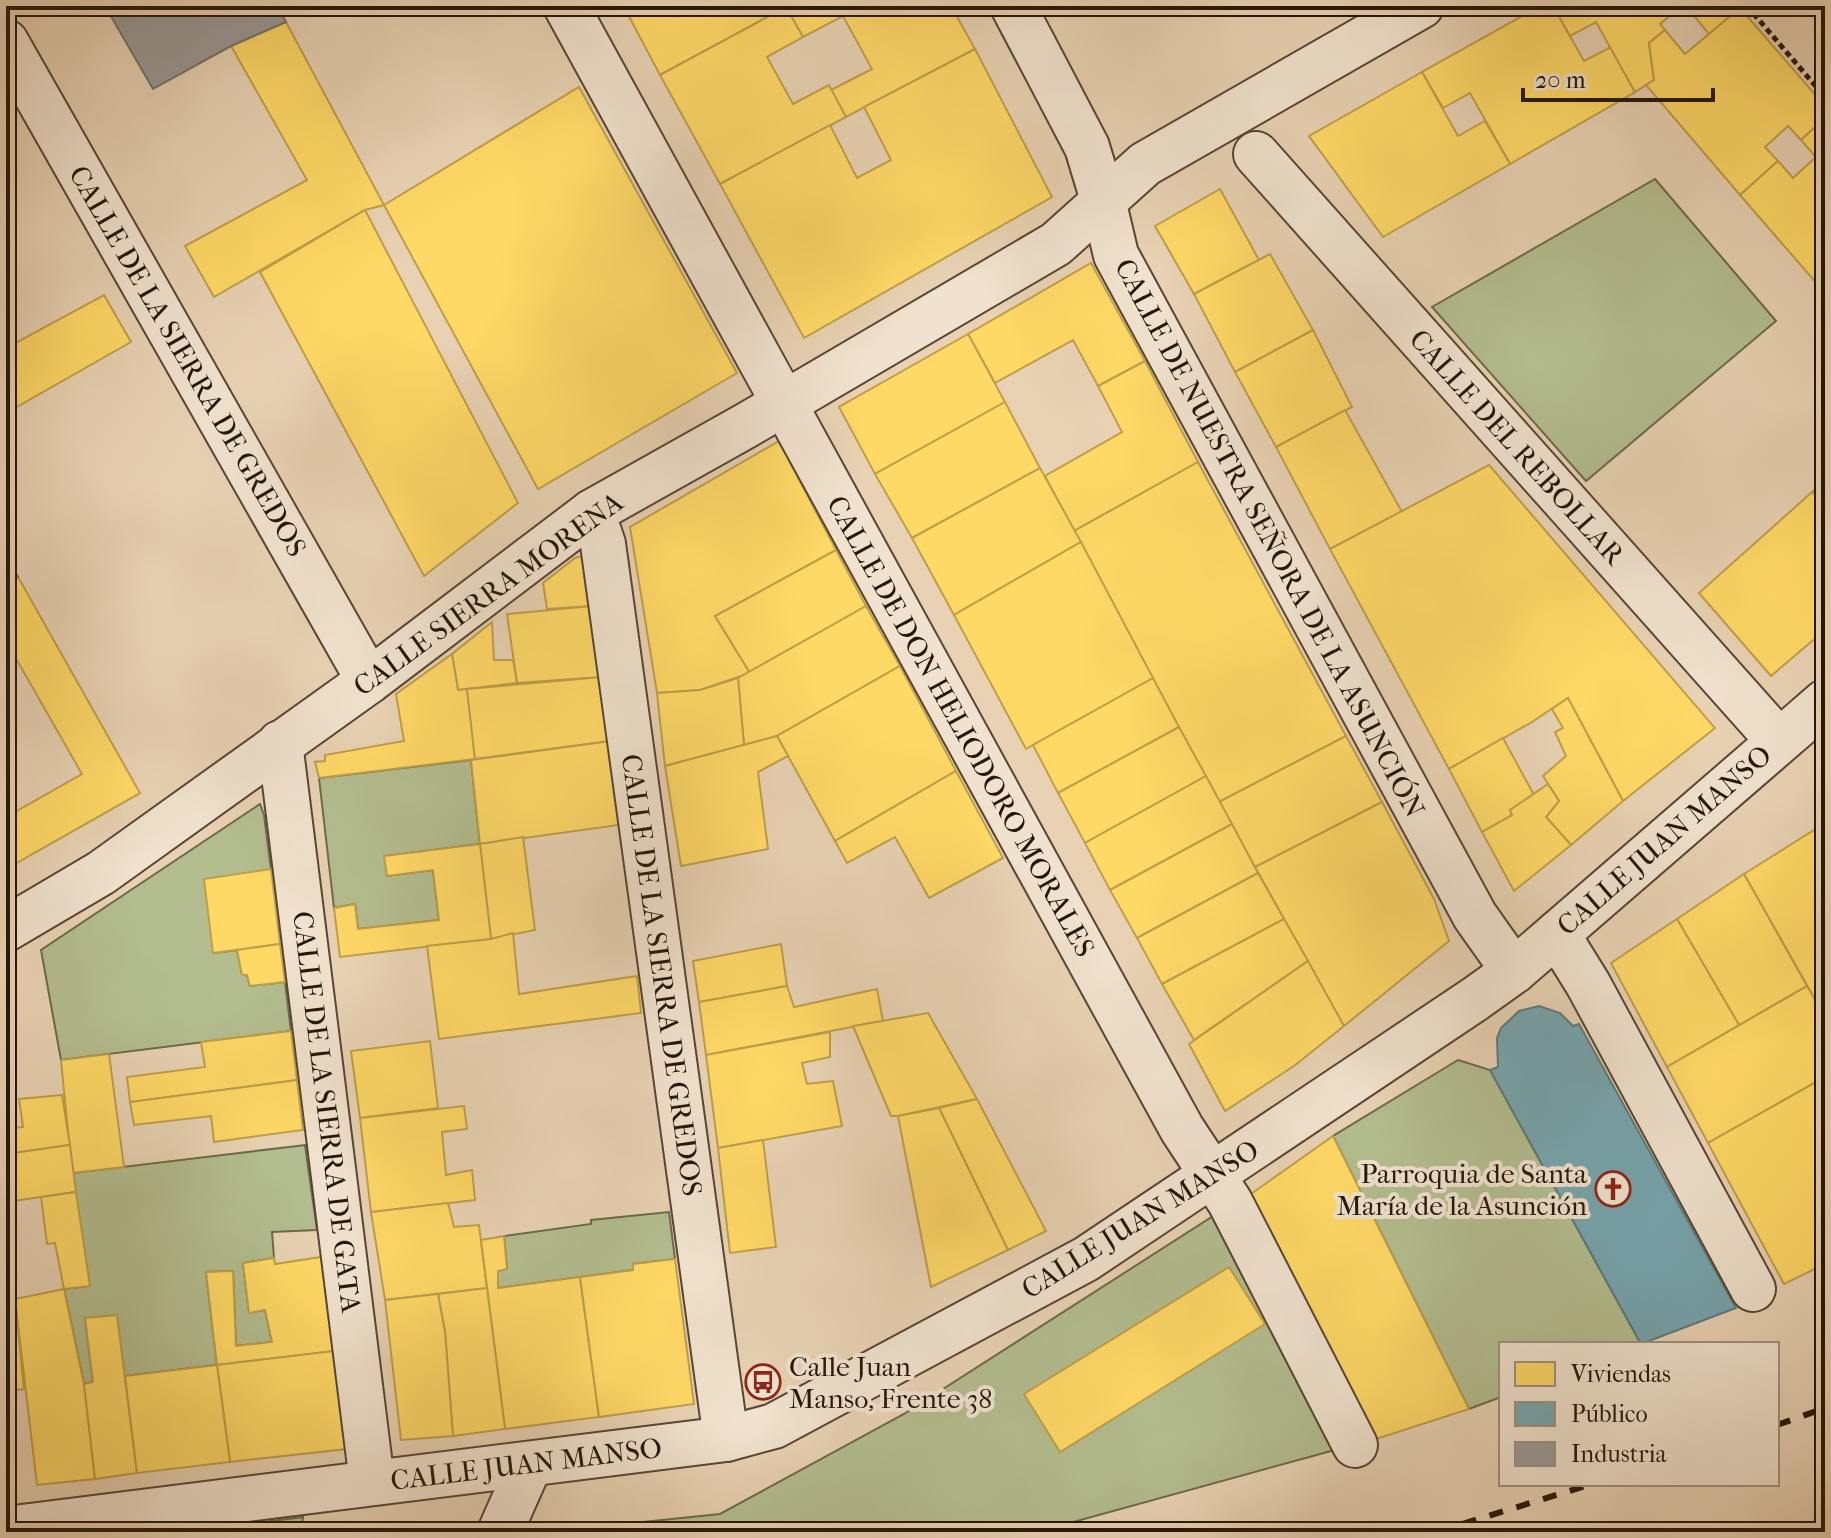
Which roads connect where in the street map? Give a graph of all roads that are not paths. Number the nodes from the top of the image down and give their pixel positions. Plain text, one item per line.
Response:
1 (566, 6) edge
2 (1013, 6) edge
3 (1421, 6) edge
4 (6, 42) edge
5 (1256, 154) dead end
6 (1103, 200) junction
7 (783, 402) junction
8 (592, 512) junction
9 (369, 681) junction
10 (1825, 702) edge
11 (1778, 740) junction
12 (280, 743) junction
13 (6, 929) edge
14 (1557, 934) junction
15 (1514, 971) junction
16 (1215, 1176) junction
17 (1753, 1289) dead end
18 (726, 1439) junction
19 (1355, 1445) dead end
20 (530, 1464) junction
21 (372, 1482) junction
22 (6, 1529) edge
23 (500, 1532) edge

1 - 7 street, CALLE DE DON HELIODORO MORALES
2 - 6 street, CALLE DE NUESTRA SEÑORA DE LA ASUNCIÓN
3 - 6 street, CALLE SIERRA MORENA
4 - 9 street, CALLE DE LA SIERRA DE GREDOS
5 - 11 street, CALLE DEL REBOLLAR
6 - 7 street, CALLE SIERRA MORENA
6 - 15 street, CALLE DE NUESTRA SEÑORA DE LA ASUNCIÓN
7 - 8 street, CALLE SIERRA MORENA
7 - 16 street, CALLE DE DON HELIODORO MORALES
8 - 9 street, CALLE SIERRA MORENA
8 - 18 street, CALLE DE LA SIERRA DE GREDOS
9 - 12 street, CALLE SIERRA MORENA
10 - 11 street, CALLE JUAN MANSO
11 - 14 street, CALLE JUAN MANSO
12 - 13 street, CALLE SIERRA MORENA
12 - 21 street, CALLE DE LA SIERRA DE GATA
14 - 15 street, CALLE JUAN MANSO
14 - 17 street
15 - 16 street, CALLE JUAN MANSO
16 - 18 street, CALLE JUAN MANSO
16 - 19 street, CALLE DE DON HELIODORO MORALES
18 - 20 street, CALLE JUAN MANSO
20 - 21 street, CALLE JUAN MANSO
20 - 23 street
21 - 22 street, CALLE JUAN MANSO

